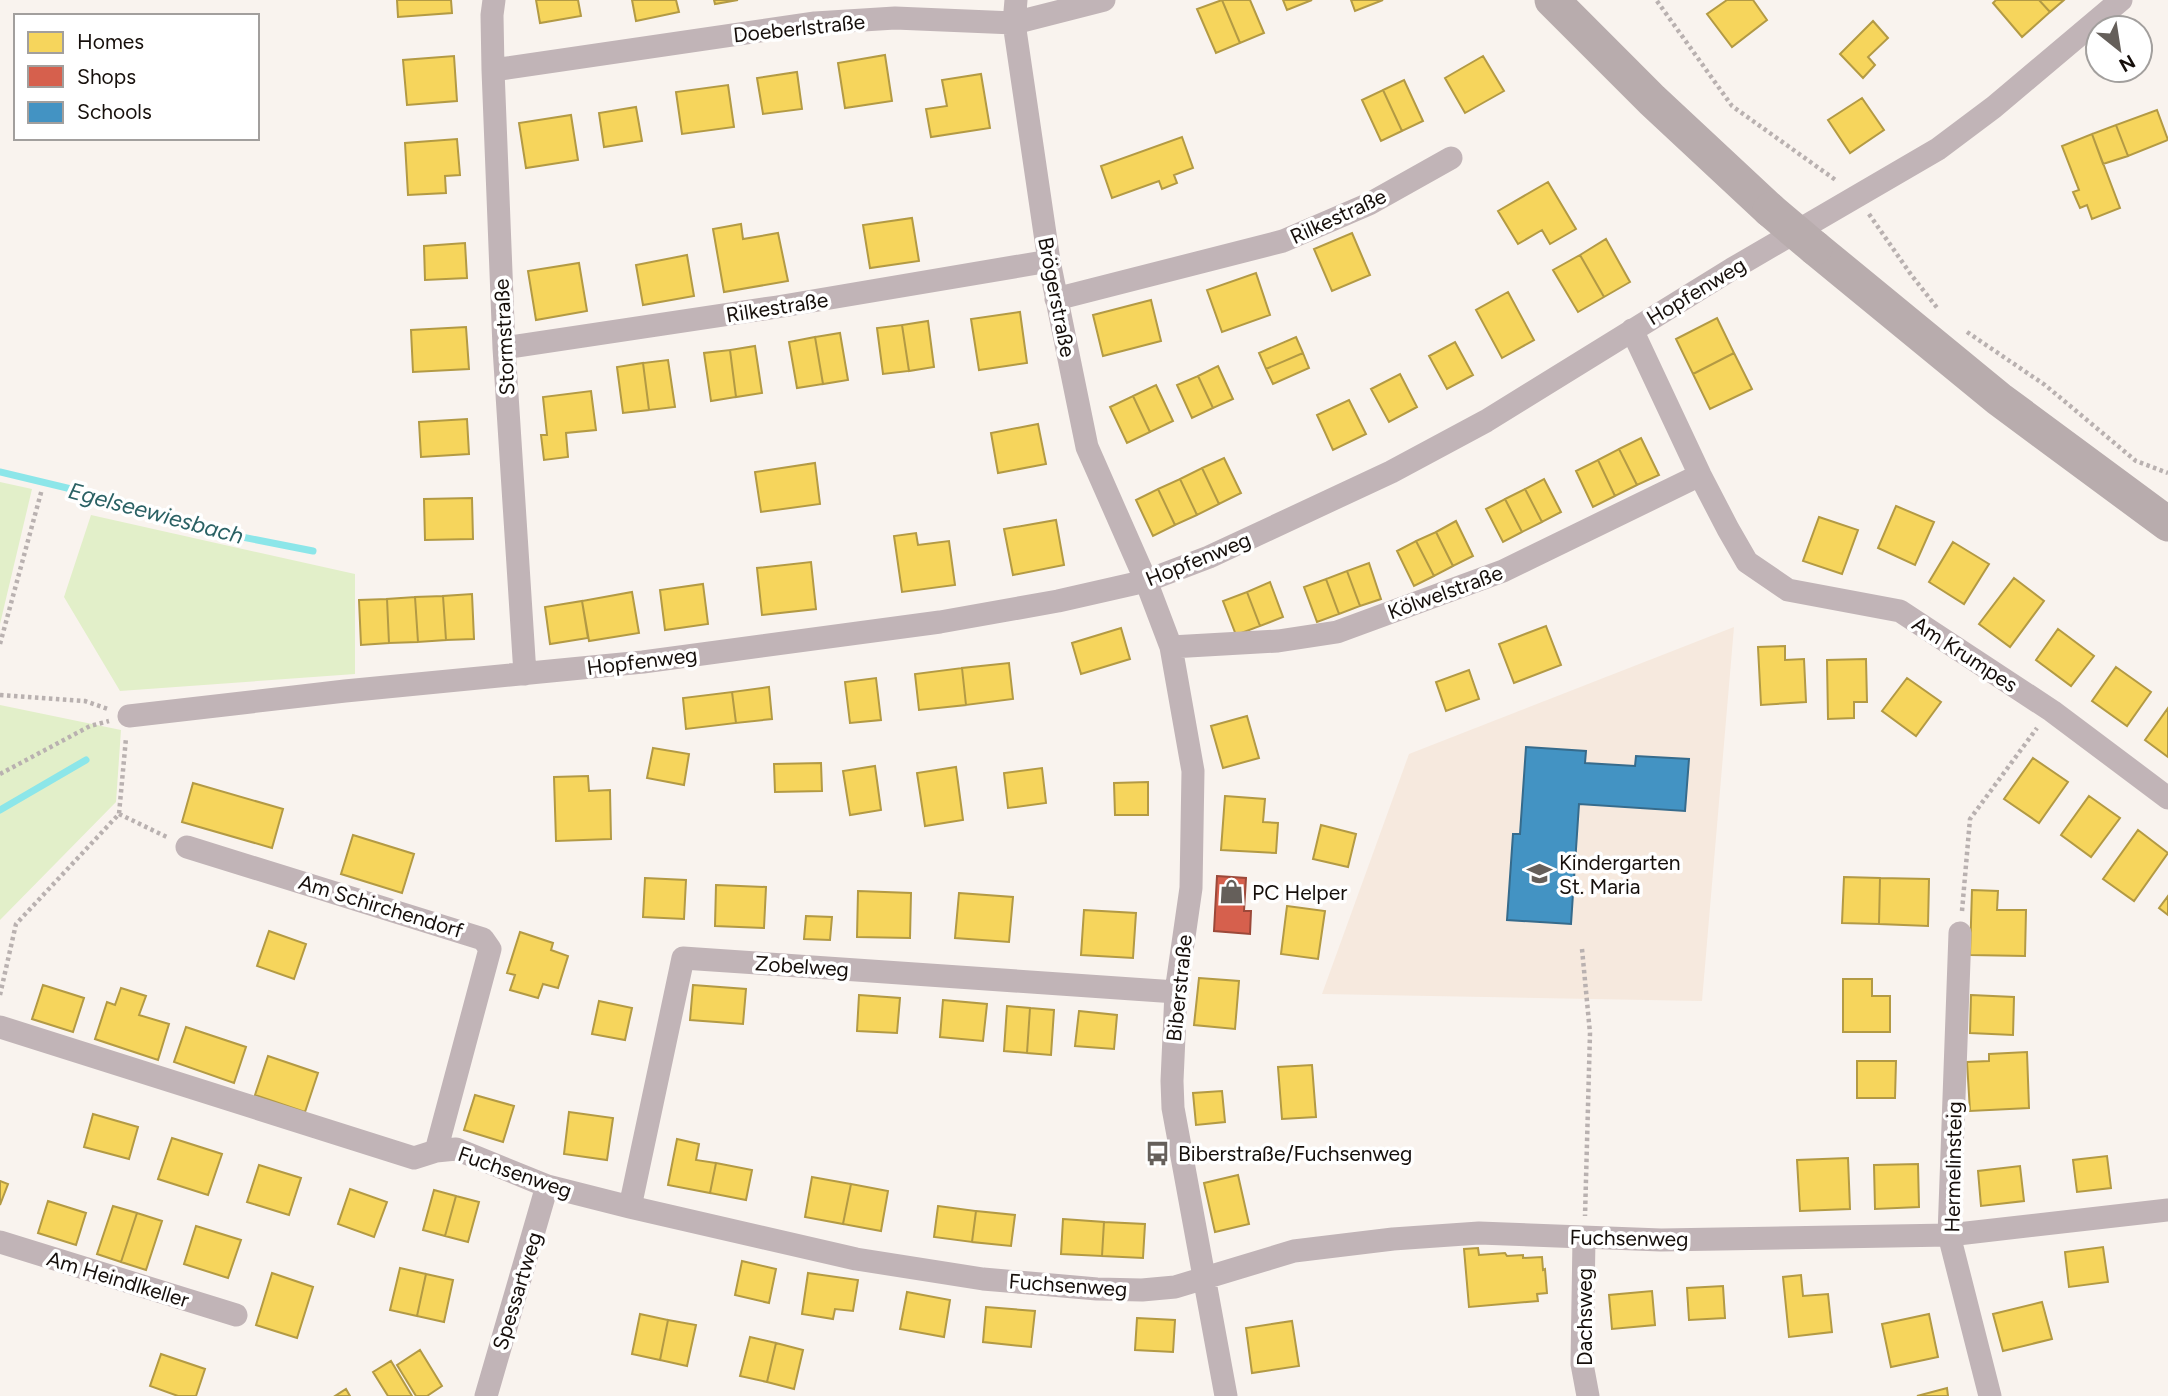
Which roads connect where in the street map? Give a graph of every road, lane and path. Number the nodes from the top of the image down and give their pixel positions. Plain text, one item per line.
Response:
1 (494, 0) edge
2 (1016, 0) edge
3 (1104, 0) edge
4 (1552, 0) edge
5 (2121, 0) edge
6 (1657, 1) edge
7 (1014, 23) junction
8 (493, 69) junction
9 (1451, 158) dead end
10 (1857, 196) junction
11 (1049, 261) junction
12 (1056, 299) junction
13 (1944, 316) dead end
14 (1632, 330) junction
15 (1966, 331) dead end
16 (504, 348) junction
17 (2168, 474) edge
18 (1700, 475) junction
19 (42, 489) dead end
20 (2168, 524) edge
21 (1146, 581) junction
22 (0, 644) edge
23 (1171, 647) junction
24 (525, 674) junction
25 (0, 695) edge
26 (2052, 711) junction
27 (129, 716) junction
28 (0, 774) edge
29 (2168, 798) edge
30 (119, 814) junction
31 (187, 847) joint
32 (1960, 933) joint
33 (1582, 949) dead end
34 (1176, 992) junction
35 (0, 995) edge
36 (0, 1027) edge
37 (436, 1151) junction
38 (547, 1186) junction
39 (630, 1207) junction
40 (2168, 1210) edge
41 (1950, 1235) junction
42 (1584, 1238) junction
43 (0, 1242) edge
44 (1204, 1278) junction
45 (236, 1315) dead end
46 (486, 1396) edge
47 (1226, 1396) edge
48 (1588, 1396) edge
49 (1990, 1396) edge

1 - 8 street, Stormstraße
2 - 7 street, Brögerstraße
3 - 7 street, Doeberlstraße
4 - 20 main road, bridge
5 - 10 street, Hopfenweg
6 - 10 path
7 - 8 street, Doeberlstraße
7 - 11 street, Brögerstraße
8 - 16 street, Stormstraße
9 - 12 street, Rilkestraße
10 - 13 path
10 - 14 street, Hopfenweg
11 - 12 street, Brögerstraße
11 - 16 street, Rilkestraße
12 - 21 street, Brögerstraße
14 - 18 street, Am Krumpes
14 - 21 street, Hopfenweg
15 - 17 path
16 - 24 street, Stormstraße
18 - 23 street, Kölwelstraße
18 - 26 street, Am Krumpes
19 - 22 path
21 - 23 street, Biberstraße
21 - 24 street, Hopfenweg
23 - 34 street, Biberstraße
24 - 27 street, Hopfenweg
25 - 27 path
26 - 29 street, Am Krumpes
26 - 32 path
27 - 28 path
27 - 30 path
30 - 31 path
30 - 35 path
31 - 37 street, Am Schirchendorf
32 - 41 street, Hermelinsteig
33 - 42 path
34 - 39 street, Zobelweg
34 - 44 street, Biberstraße
36 - 37 street, Fuchsenweg
37 - 38 street, Fuchsenweg
38 - 39 street, Fuchsenweg
38 - 46 street, Spessartweg
39 - 44 street, Fuchsenweg
40 - 41 street, Fuchsenweg
41 - 42 street, Fuchsenweg
41 - 49 street, Hermelinsteig
42 - 44 street, Fuchsenweg
42 - 48 street, Dachsweg
43 - 45 street, Am Heindlkeller
44 - 47 street, Biberstraße

